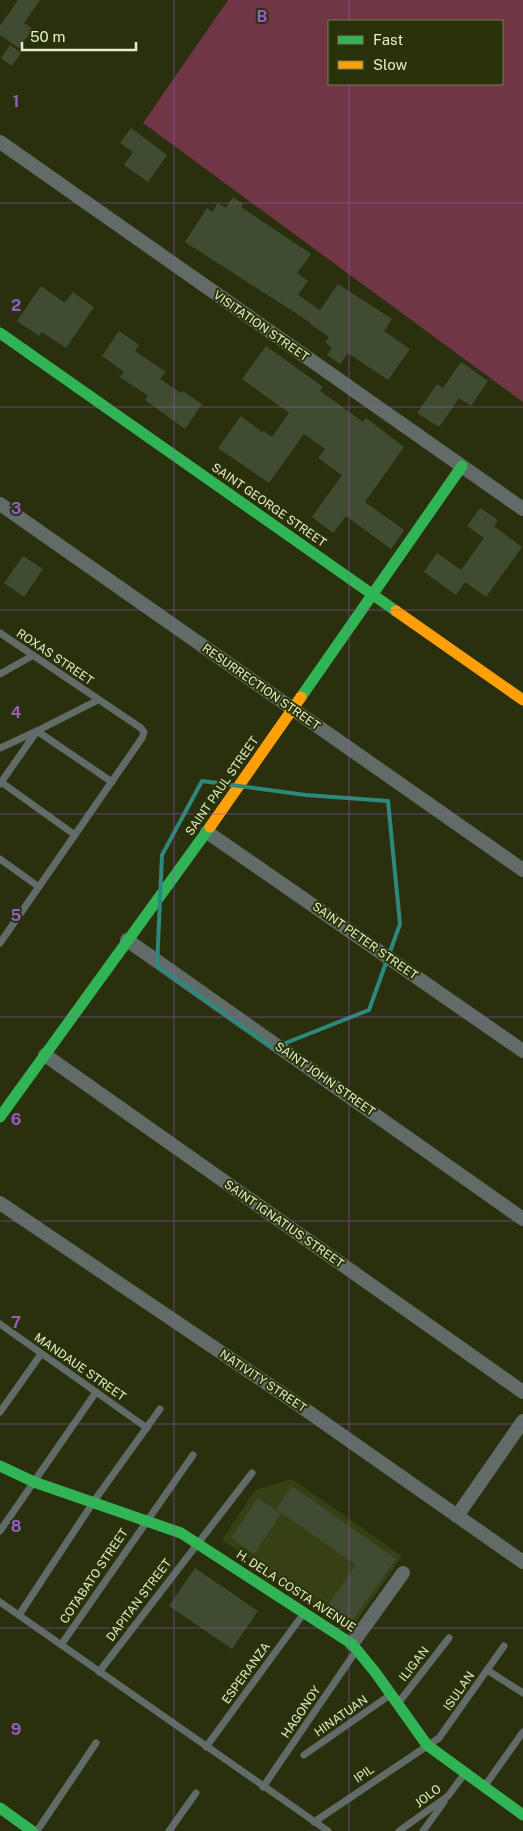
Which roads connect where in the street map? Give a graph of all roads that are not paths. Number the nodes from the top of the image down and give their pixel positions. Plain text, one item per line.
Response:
1 (0, 142) edge
2 (0, 333) edge
3 (462, 466) junction
4 (0, 504) edge
5 (523, 509) edge
6 (373, 595) junction
7 (0, 633) edge
8 (32, 656) junction
9 (0, 674) edge
10 (98, 700) junction
11 (523, 700) edge
12 (293, 709) junction
13 (37, 731) junction
14 (0, 748) edge
15 (112, 782) junction
16 (1, 783) edge
17 (208, 832) junction
18 (75, 835) junction
19 (0, 859) edge
20 (523, 870) edge
21 (39, 886) junction
22 (127, 940) junction
23 (0, 942) edge
24 (523, 1051) edge
25 (46, 1055) junction
26 (0, 1117) edge
27 (0, 1203) edge
28 (523, 1219) edge
29 (0, 1324) edge
30 (42, 1354) junction
31 (96, 1392) junction
32 (523, 1392) edge
33 (160, 1409) dead end
34 (0, 1412) edge
35 (523, 1421) edge
36 (147, 1428) junction
37 (193, 1455) dead end
38 (0, 1466) edge
39 (252, 1473) dead end
40 (34, 1482) junction
41 (94, 1502) junction
42 (457, 1516) junction
43 (146, 1520) junction
44 (0, 1531) edge
45 (197, 1543) junction
46 (523, 1562) edge
47 (402, 1573) dead end
48 (0, 1602) edge
49 (304, 1613) junction
50 (19, 1615) junction
51 (449, 1638) dead end
52 (61, 1645) junction
53 (504, 1646) dead end
54 (355, 1647) junction
55 (487, 1670) junction
56 (99, 1672) junction
57 (523, 1693) edge
58 (394, 1700) junction
59 (523, 1732) edge
60 (96, 1743) dead end
61 (427, 1745) junction
62 (206, 1747) junction
63 (304, 1755) dead end
64 (465, 1773) junction
65 (264, 1787) junction
66 (484, 1787) junction
67 (196, 1792) dead end
68 (448, 1796) junction
69 (0, 1808) edge
70 (523, 1815) edge
71 (314, 1822) junction
72 (32, 1831) edge
73 (37, 1831) edge
74 (169, 1831) edge
75 (328, 1831) edge
76 (398, 1831) edge
77 (423, 1831) edge

1 - 3 street, VISITATION STREET
2 - 6 street, SAINT GEORGE STREET
3 - 5 street, VISITATION STREET
3 - 6 street, SAINT PAUL STREET
4 - 12 street, RESURRECTION STREET
6 - 11 street, SAINT GEORGE STREET
6 - 12 street, SAINT PAUL STREET
7 - 8 lane, ROXAS STREET
8 - 9 lane
8 - 10 lane, ROXAS STREET
10 - 13 lane
10 - 15 lane, ROXAS STREET
12 - 17 street, SAINT PAUL STREET
12 - 20 street, RESURRECTION STREET
13 - 14 lane
13 - 15 lane
13 - 16 lane
15 - 18 lane
16 - 18 lane
17 - 22 street, SAINT PAUL STREET
17 - 24 street, SAINT PETER STREET
18 - 21 lane
19 - 21 lane
21 - 23 lane
22 - 25 street, SAINT PAUL STREET
22 - 28 street, SAINT JOHN STREET
25 - 26 street, SAINT PAUL STREET
25 - 32 street, SAINT IGNATIUS STREET
27 - 42 street, NATIVITY STREET
29 - 30 lane, MANDAUE STREET
30 - 31 lane, MANDAUE STREET
30 - 34 lane
31 - 36 lane, MANDAUE STREET
31 - 40 lane
33 - 36 lane
35 - 42 street
36 - 41 lane
37 - 43 lane, COTABATO STREET
38 - 40 street, H. DELA COSTA AVENUE
39 - 45 lane, DAPITAN STREET
40 - 41 street, H. DELA COSTA AVENUE
40 - 44 lane
41 - 43 street, H. DELA COSTA AVENUE
41 - 50 lane
42 - 46 street, NATIVITY STREET
43 - 45 street, H. DELA COSTA AVENUE
43 - 52 lane, COTABATO STREET
45 - 49 street, H. DELA COSTA AVENUE
45 - 56 lane, DAPITAN STREET
47 - 54 street
48 - 50 lane
49 - 54 street, H. DELA COSTA AVENUE
49 - 62 lane, ESPERANZA
50 - 52 lane
51 - 58 lane, ILIGAN
52 - 56 lane
53 - 55 lane, ISULAN
54 - 58 street, H. DELA COSTA AVENUE
54 - 65 lane, HAGONOY
55 - 57 lane
55 - 61 lane, ISULAN
56 - 62 lane
58 - 61 street, H. DELA COSTA AVENUE
58 - 63 lane, HINATUAN
59 - 66 lane
60 - 73 lane
61 - 64 street, H. DELA COSTA AVENUE
61 - 71 lane, IPIL
62 - 65 lane
64 - 66 street, H. DELA COSTA AVENUE
64 - 68 lane, JOLO
65 - 71 lane
66 - 70 street, H. DELA COSTA AVENUE
67 - 74 lane
68 - 76 lane, JOLO
68 - 77 lane
69 - 72 street
71 - 75 lane

